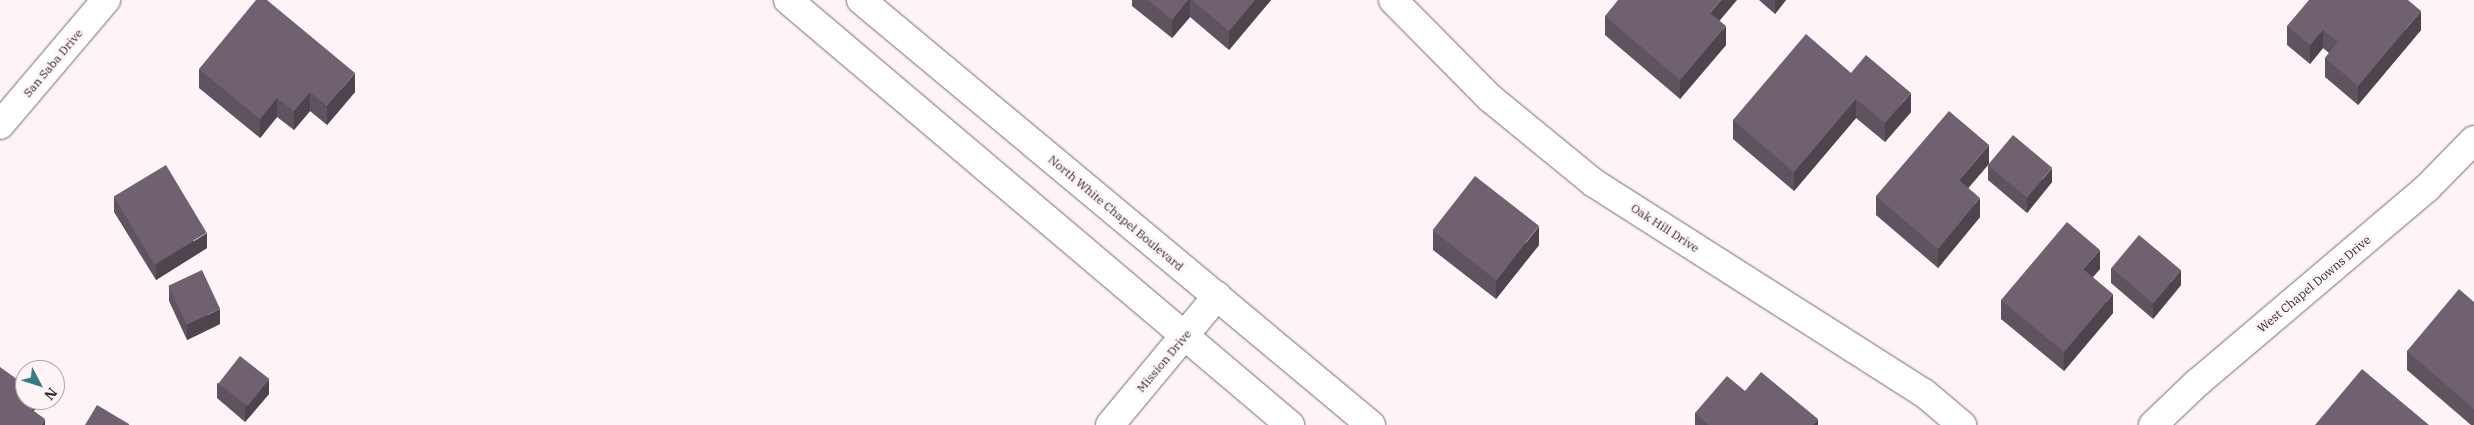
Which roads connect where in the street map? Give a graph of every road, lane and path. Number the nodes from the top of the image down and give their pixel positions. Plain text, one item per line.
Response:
1 (106, 0) edge
2 (788, 0) edge
3 (861, 0) edge
4 (1393, 0) edge
5 (0, 126) edge
6 (2474, 140) edge
7 (1217, 296) junction
8 (1184, 336) junction
9 (1110, 425) edge
10 (1290, 425) edge
11 (1371, 425) edge
12 (1962, 425) edge
13 (2153, 425) edge

1 - 5 street, San Saba Drive
2 - 8 street
3 - 7 street, North White Chapel Boulevard
4 - 12 street, Oak Hill Drive
6 - 13 street, West Chapel Downs Drive
7 - 8 street, Mission Drive
7 - 11 street, North White Chapel Boulevard
8 - 9 street, Mission Drive
8 - 10 street

